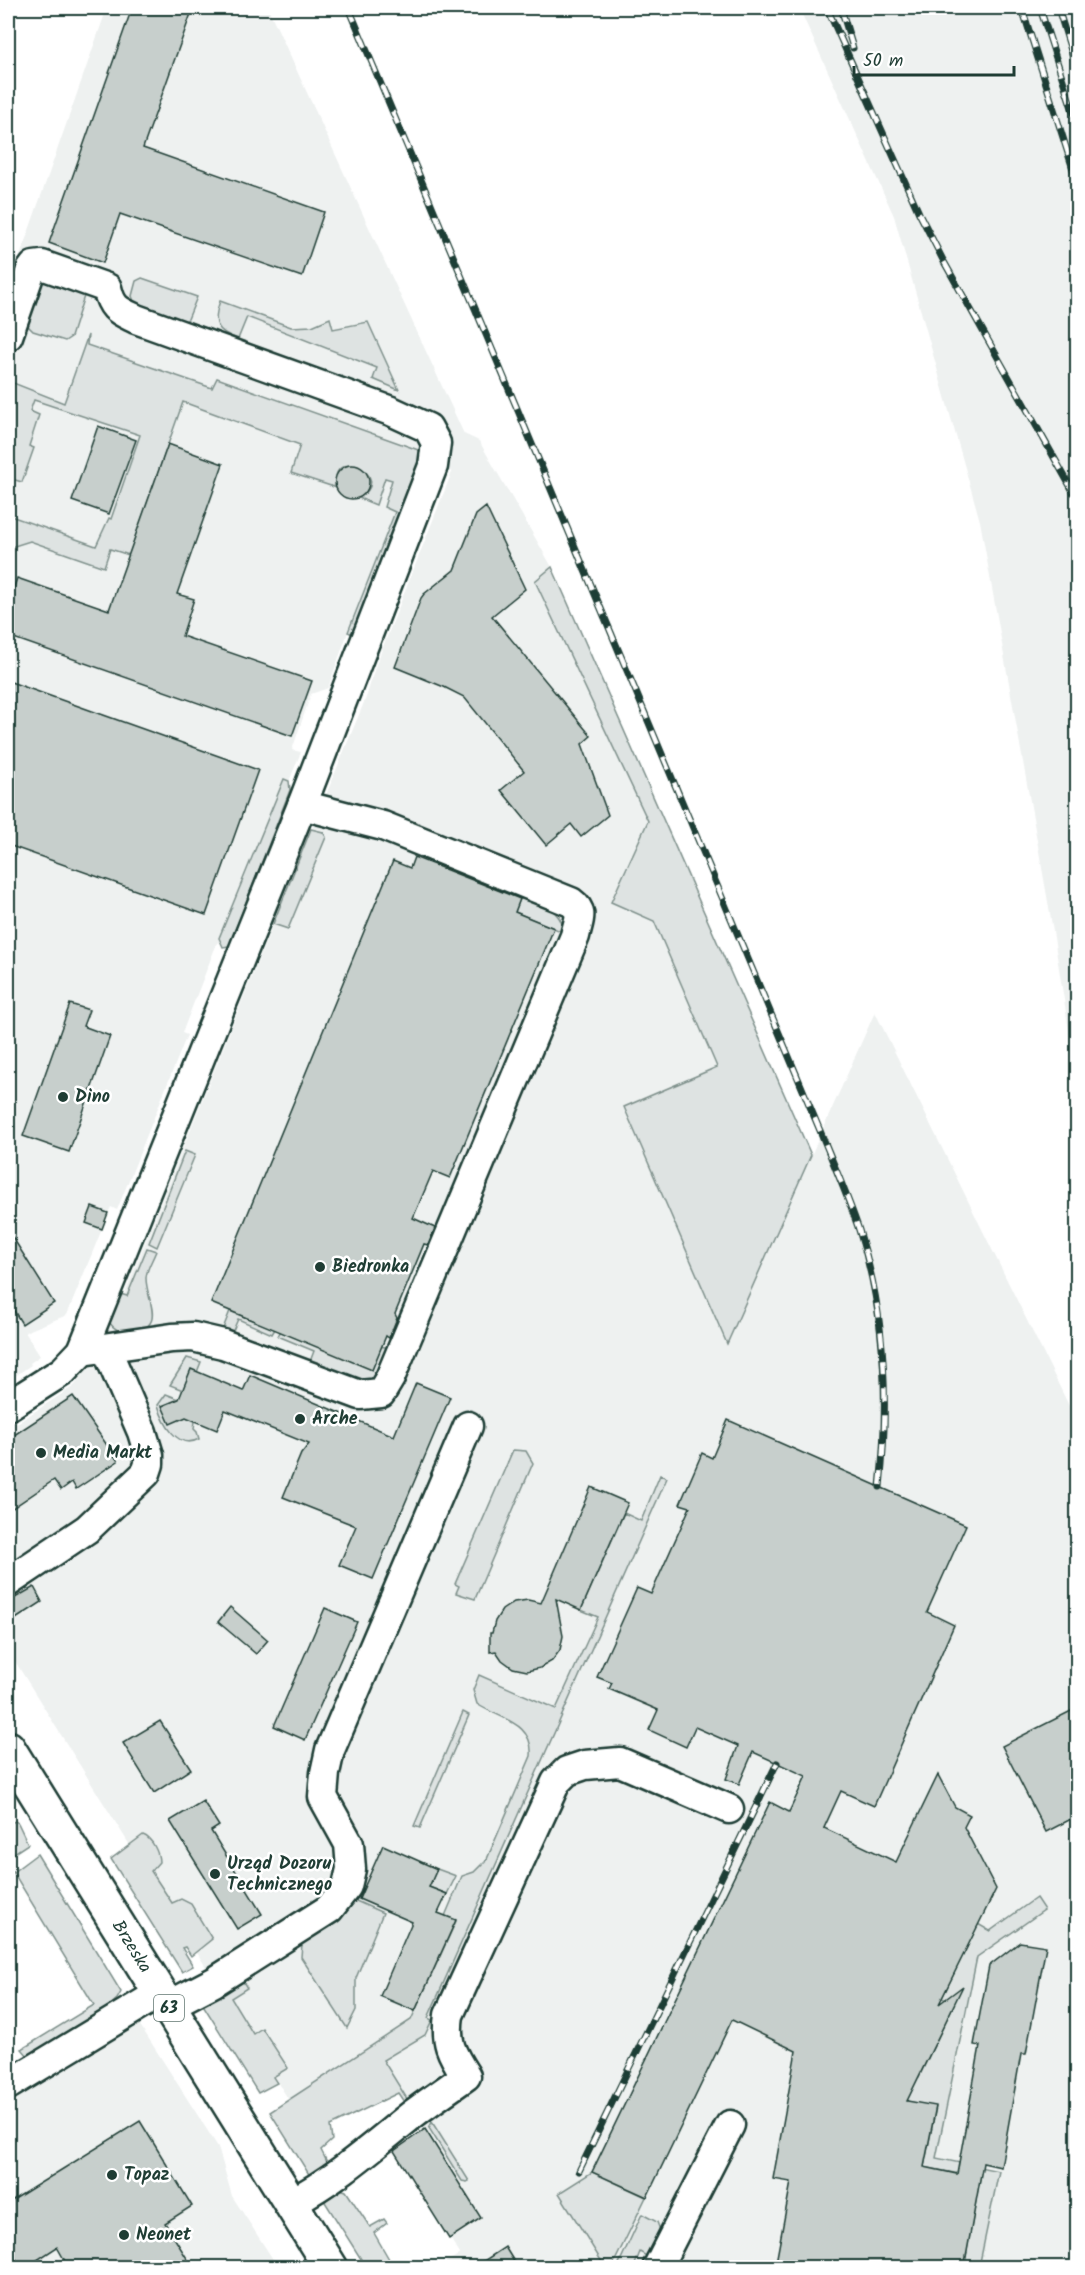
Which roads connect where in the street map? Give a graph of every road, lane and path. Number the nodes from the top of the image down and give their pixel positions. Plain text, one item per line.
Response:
1 (8, 336) edge
2 (302, 805) junction
3 (94, 1350) junction
4 (8, 1406) edge
5 (468, 1426) dead end
6 (8, 1582) edge
7 (8, 1748) edge
8 (729, 1809) dead end
9 (164, 1999) junction
10 (8, 2085) edge
11 (730, 2125) dead end
12 (291, 2202) junction
13 (331, 2268) edge
14 (657, 2268) edge

1 - 2 lane
2 - 3 lane
2 - 3 lane
3 - 4 lane
3 - 6 lane
5 - 9 lane
7 - 9 main road, Brzeska / 63
8 - 12 lane
9 - 10 lane
9 - 12 main road, Brzeska / 63
11 - 14 lane
12 - 13 main road, Brzeska / 63

